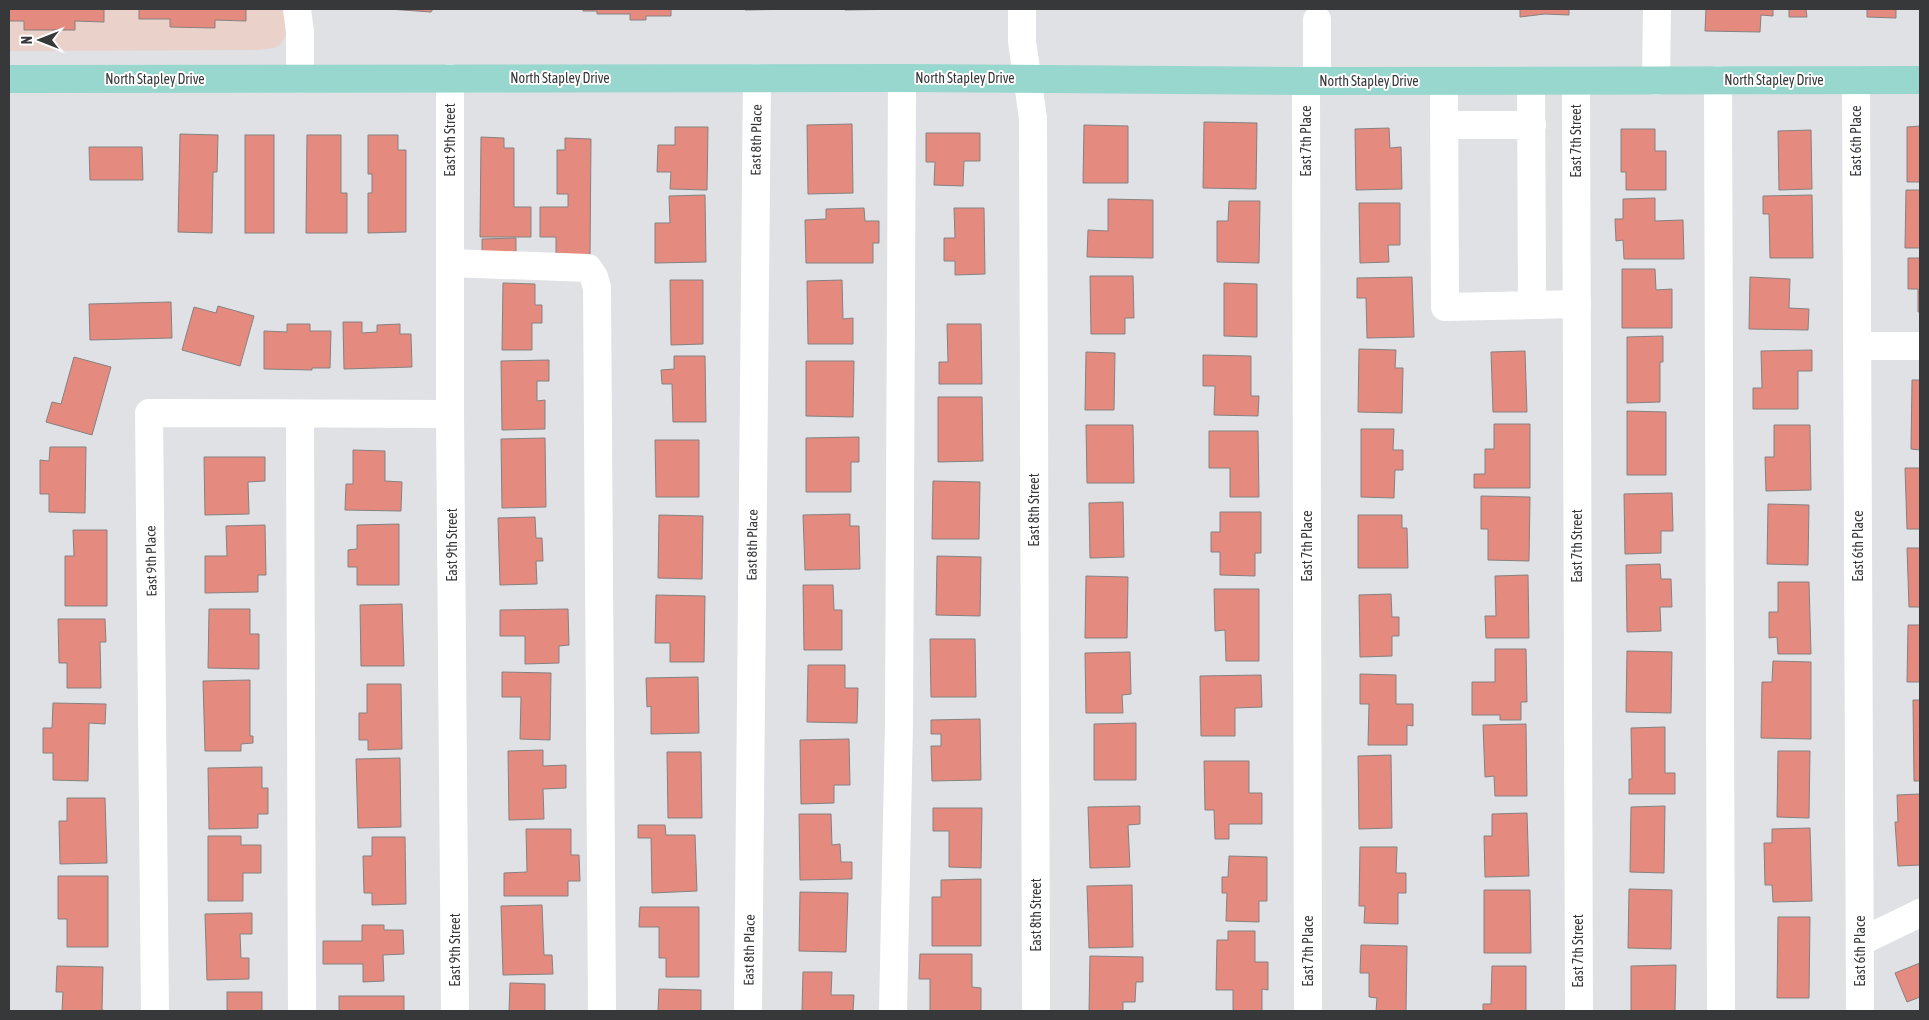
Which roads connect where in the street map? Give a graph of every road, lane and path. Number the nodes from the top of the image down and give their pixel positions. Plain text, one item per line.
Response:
1 (297, 9) edge
2 (1022, 9) edge
3 (1657, 9) edge
4 (1317, 20) dead end
5 (450, 78) junction
6 (757, 78) junction
7 (902, 78) junction
8 (1028, 78) junction
9 (9, 79) edge
10 (300, 79) junction
11 (1311, 80) junction
12 (1444, 80) junction
13 (1531, 80) junction
14 (1576, 80) junction
15 (1656, 80) junction
16 (1718, 80) junction
17 (1856, 80) junction
18 (1920, 80) edge
19 (1532, 125) junction
20 (1444, 126) junction
21 (450, 263) junction
22 (1577, 304) junction
23 (1532, 305) junction
24 (1858, 346) junction
25 (1920, 346) edge
26 (300, 414) junction
27 (450, 414) junction
28 (1920, 913) edge
29 (1860, 942) junction
30 (155, 1011) edge
31 (302, 1011) edge
32 (455, 1011) edge
33 (602, 1011) edge
34 (748, 1011) edge
35 (893, 1011) edge
36 (1036, 1011) edge
37 (1308, 1011) edge
38 (1579, 1011) edge
39 (1722, 1011) edge
40 (1860, 1011) edge

1 - 10 street
2 - 8 street, East 8th Street
3 - 15 street
4 - 11 street, East 7th Place
5 - 6 main road, North Stapley Drive
5 - 10 main road, North Stapley Drive
5 - 21 street, East 9th Street
6 - 7 main road, North Stapley Drive
6 - 34 street, East 8th Place
7 - 8 main road, North Stapley Drive
7 - 35 street
8 - 11 main road, North Stapley Drive
8 - 36 street, East 8th Street
9 - 10 main road, North Stapley Drive
11 - 12 main road, North Stapley Drive
11 - 37 street, East 7th Place
12 - 13 main road, North Stapley Drive
12 - 20 street
13 - 14 main road, North Stapley Drive
13 - 19 street
14 - 15 main road, North Stapley Drive
14 - 22 street, East 7th Street
15 - 16 main road, North Stapley Drive
16 - 17 main road, North Stapley Drive
16 - 39 street
17 - 18 main road, North Stapley Drive
17 - 24 street, East 6th Place
19 - 20 street
19 - 23 street
20 - 23 street
21 - 27 street, East 9th Street
21 - 33 street
22 - 23 street
22 - 38 street, East 7th Street
24 - 25 street
24 - 29 street, East 6th Place
26 - 27 street, East 9th Place
26 - 30 street, East 9th Place
26 - 31 street
27 - 32 street, East 9th Street
28 - 29 street
29 - 40 street, East 6th Place

